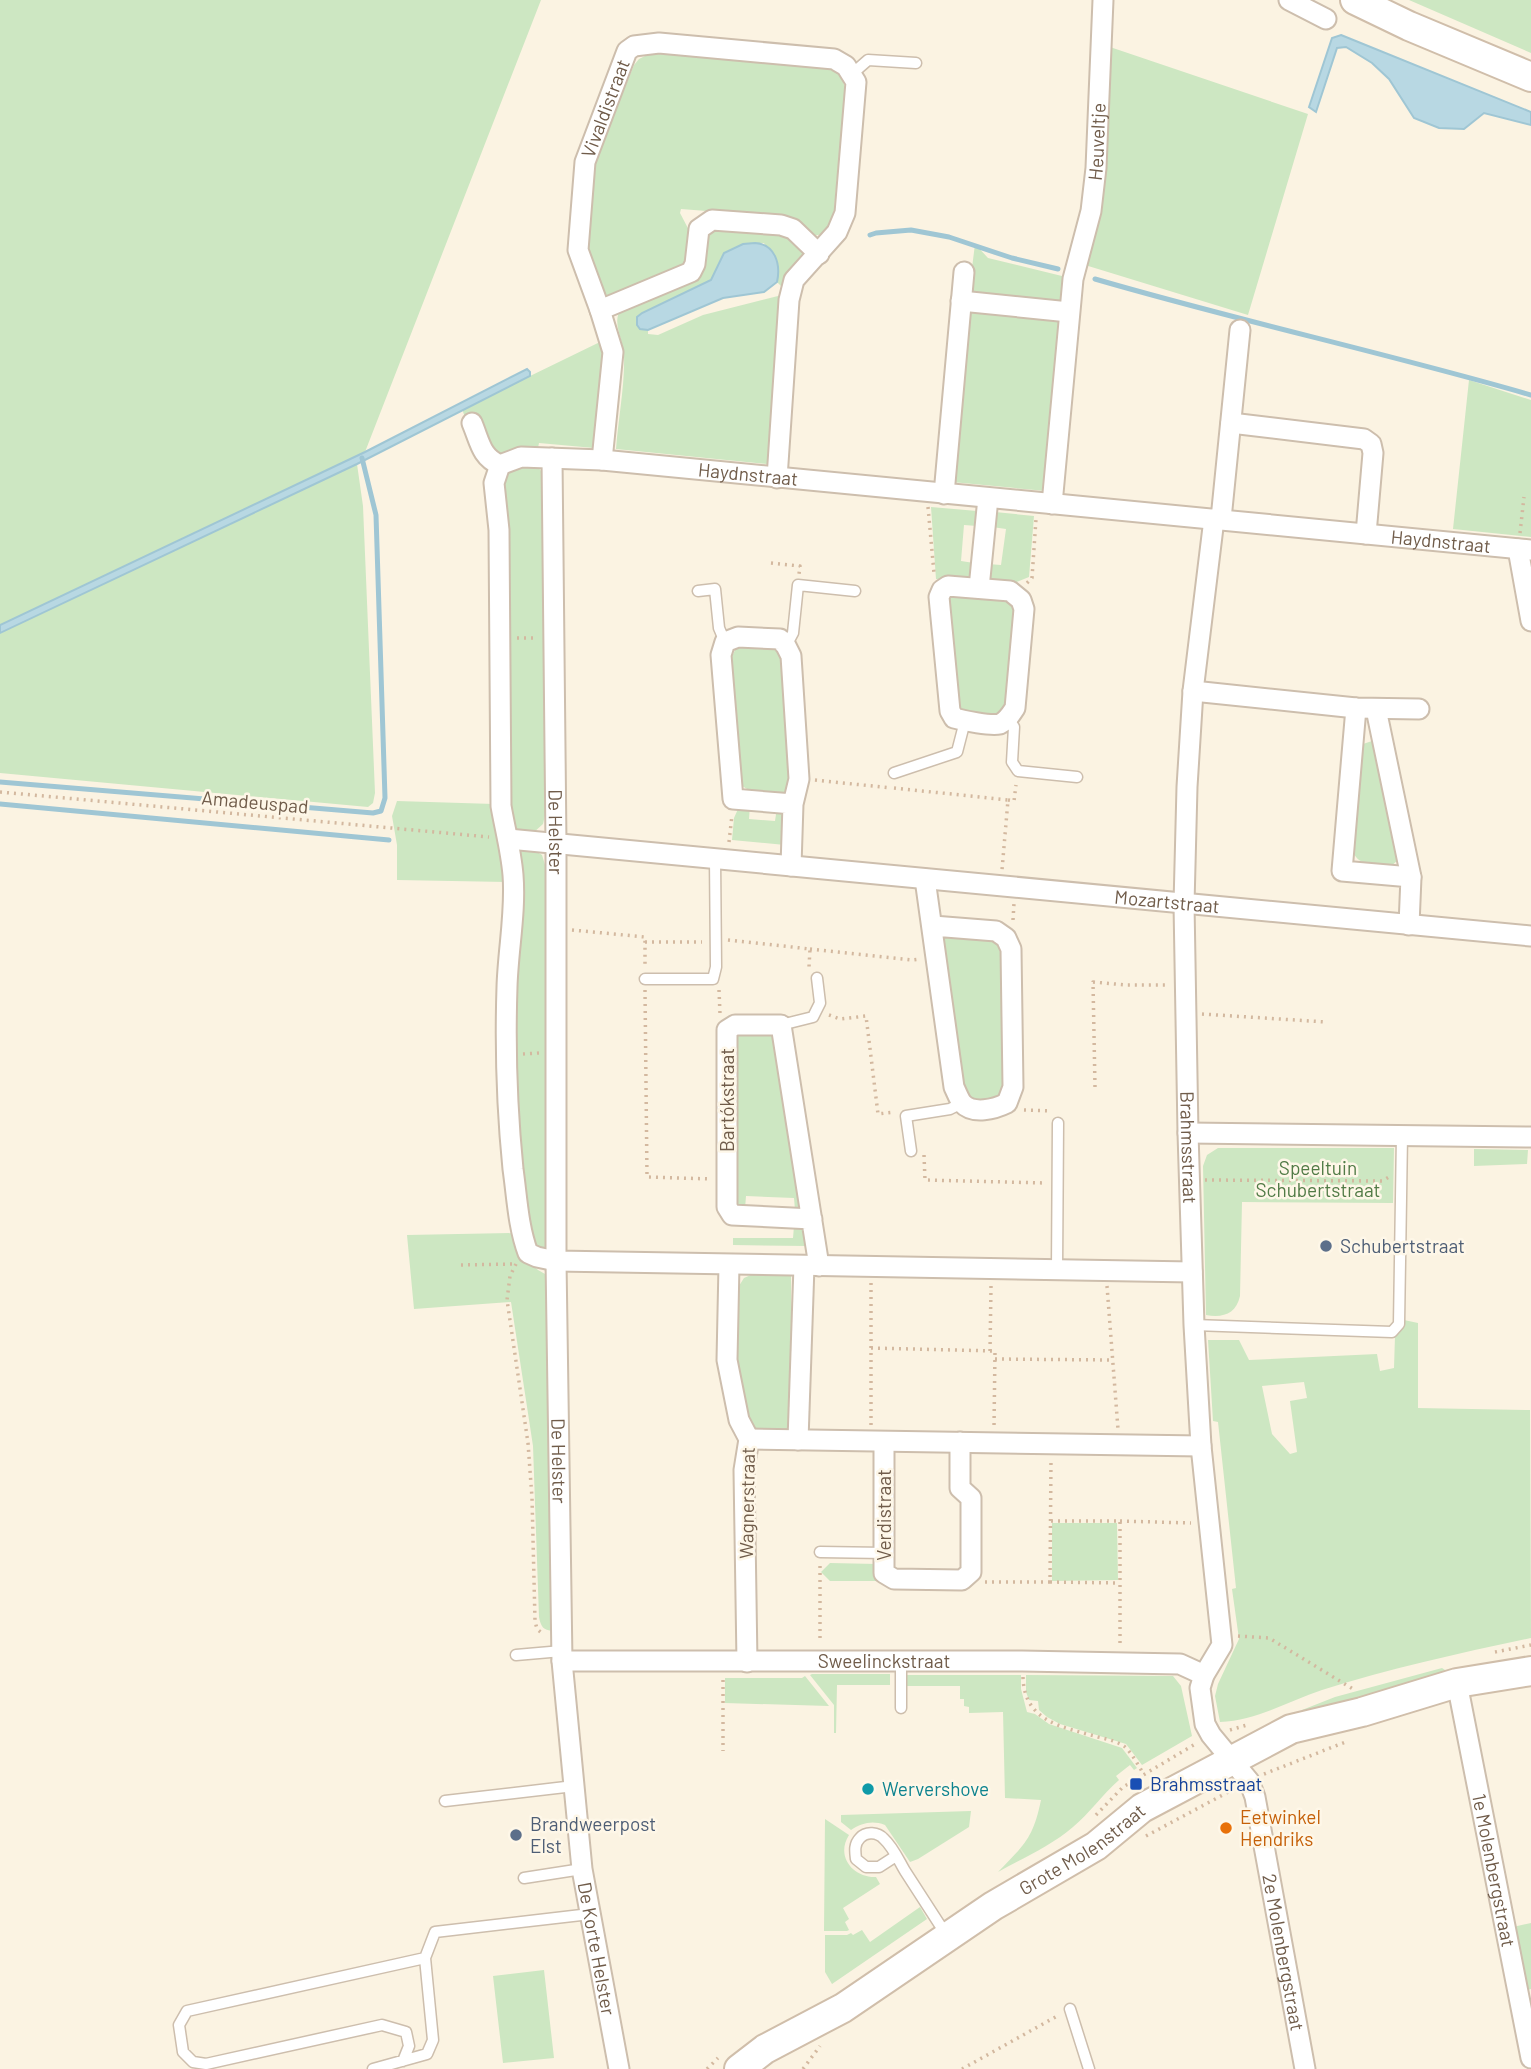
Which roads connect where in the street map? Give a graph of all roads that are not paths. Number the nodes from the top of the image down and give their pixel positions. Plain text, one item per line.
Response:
1 (1103, 0) edge
2 (1289, 0) edge
3 (1355, 0) edge
4 (1326, 19) dead end
5 (916, 63) dead end
6 (852, 74) junction
7 (1531, 77) edge
8 (819, 254) junction
9 (964, 272) dead end
10 (961, 300) junction
11 (600, 310) junction
12 (1069, 312) junction
13 (1240, 330) dead end
14 (472, 423) dead end
15 (1231, 423) junction
16 (552, 458) junction
17 (602, 460) junction
18 (500, 465) junction
19 (778, 478) junction
20 (935, 493) junction
21 (988, 498) junction
22 (1045, 504) junction
23 (1218, 519) junction
24 (1366, 534) junction
25 (1525, 550) edge
26 (979, 588) junction
27 (698, 591) dead end
28 (855, 591) dead end
29 (1531, 621) edge
30 (725, 642) junction
31 (786, 646) junction
32 (1193, 691) junction
33 (1356, 708) junction
34 (1376, 709) junction
35 (1419, 709) dead end
36 (1007, 719) junction
37 (965, 721) junction
38 (894, 772) road end
39 (1077, 777) dead end
40 (793, 804) junction
41 (508, 839) junction
42 (556, 844) junction
43 (722, 859) junction
44 (792, 866) junction
45 (1411, 877) junction
46 (925, 879) junction
47 (1184, 904) junction
48 (1409, 925) junction
49 (933, 926) junction
50 (1531, 936) edge
51 (817, 978) road end
52 (645, 979) road end
53 (781, 1025) junction
54 (962, 1103) junction
55 (1058, 1123) road end
56 (1188, 1133) junction
57 (1402, 1135) junction
58 (1531, 1137) edge
59 (911, 1151) road end
60 (811, 1219) junction
61 (556, 1261) junction
62 (729, 1265) junction
63 (811, 1266) junction
64 (1057, 1269) junction
65 (1192, 1272) junction
66 (1194, 1325) junction
67 (750, 1439) junction
68 (798, 1440) junction
69 (877, 1441) junction
70 (960, 1442) junction
71 (1201, 1446) junction
72 (820, 1552) road end
73 (885, 1553) junction
74 (562, 1650) junction
75 (516, 1655) dead end
76 (901, 1661) junction
77 (747, 1662) junction
78 (1531, 1671) edge
79 (1204, 1675) junction
80 (1457, 1683) junction
81 (901, 1707) dead end
82 (1241, 1771) junction
83 (574, 1786) junction
84 (445, 1801) dead end
85 (896, 1856) dead end
86 (582, 1869) junction
87 (524, 1878) dead end
88 (590, 1914) junction
89 (947, 1936) junction
90 (425, 1958) junction
91 (1525, 1998) edge
92 (1070, 2009) road end
93 (1531, 2057) edge
94 (403, 2061) junction
95 (742, 2068) edge
96 (373, 2069) edge
97 (619, 2069) edge
98 (1089, 2069) edge
99 (1306, 2069) edge

1 - 12 street, Heuveltje
2 - 4 street
3 - 7 street
5 - 6 lane
6 - 8 street
6 - 11 street, Vivaldistraat
8 - 11 street
8 - 19 street
9 - 10 street
10 - 12 street
10 - 20 street
11 - 17 street, Vivaldistraat
12 - 22 street
13 - 15 street
14 - 18 street
15 - 23 street
15 - 24 street, Haydnstraat
16 - 17 street, Haydnstraat
16 - 18 street
16 - 42 street, De Helster
17 - 19 street, Haydnstraat
18 - 41 street
19 - 20 street, Haydnstraat
20 - 21 street, Haydnstraat
21 - 22 street, Haydnstraat
21 - 26 street
22 - 23 street, Haydnstraat
23 - 24 street, Haydnstraat
23 - 32 street, Brahmsstraat
24 - 25 street, Haydnstraat
25 - 29 street, Haydnstraat
26 - 36 street
26 - 37 street
27 - 30 lane
28 - 31 lane
30 - 31 street
30 - 40 street
31 - 40 street
32 - 33 street
32 - 47 street, Brahmsstraat
33 - 34 street
33 - 45 street
34 - 35 street
34 - 45 street
36 - 37 street
36 - 39 lane
37 - 38 lane
40 - 44 street
41 - 42 street, Mozartstraat
41 - 61 street
42 - 43 street, Mozartstraat
42 - 61 street, De Helster
43 - 44 street, Mozartstraat
43 - 52 lane
44 - 46 street, Mozartstraat
45 - 48 street
46 - 47 street, Mozartstraat
46 - 49 street
47 - 48 street, Mozartstraat
47 - 56 street, Brahmsstraat
48 - 50 street, Mozartstraat
49 - 54 street
49 - 54 street
51 - 53 lane
53 - 60 street
53 - 60 street, Bartókstraat
54 - 59 lane
55 - 64 lane
56 - 57 street
56 - 65 street, Brahmsstraat
57 - 58 street
57 - 66 lane
60 - 63 street
61 - 62 street
61 - 74 street, De Helster
62 - 63 street
62 - 67 street, Wagnerstraat
63 - 64 street
63 - 68 street
64 - 65 street
65 - 66 street, Brahmsstraat
66 - 71 street, Brahmsstraat
67 - 68 street, Verdistraat
67 - 77 street, Wagnerstraat
68 - 69 street, Verdistraat
69 - 70 street, Verdistraat
69 - 73 street, Verdistraat
70 - 71 street, Verdistraat
70 - 73 street, Verdistraat
71 - 79 street, Brahmsstraat
72 - 73 lane
74 - 75 lane
74 - 77 street, Sweelinckstraat
74 - 83 street, De Korte Helster
76 - 77 street, Sweelinckstraat
76 - 79 street, Sweelinckstraat
76 - 81 lane
78 - 80 street, Grote Molenstraat
79 - 82 street, Brahmsstraat
80 - 82 street, Grote Molenstraat
80 - 91 street, 1e Molenbergstraat
82 - 89 street, Grote Molenstraat
82 - 99 street, 2e Molenbergstraat
83 - 84 lane
83 - 86 street, De Korte Helster
85 - 89 lane
86 - 87 lane
86 - 88 street, De Korte Helster
88 - 90 lane
88 - 97 street, De Korte Helster
89 - 95 street, Grote Molenstraat
90 - 94 lane
90 - 94 lane
91 - 93 street, 1e Molenbergstraat
92 - 98 lane
94 - 96 lane

